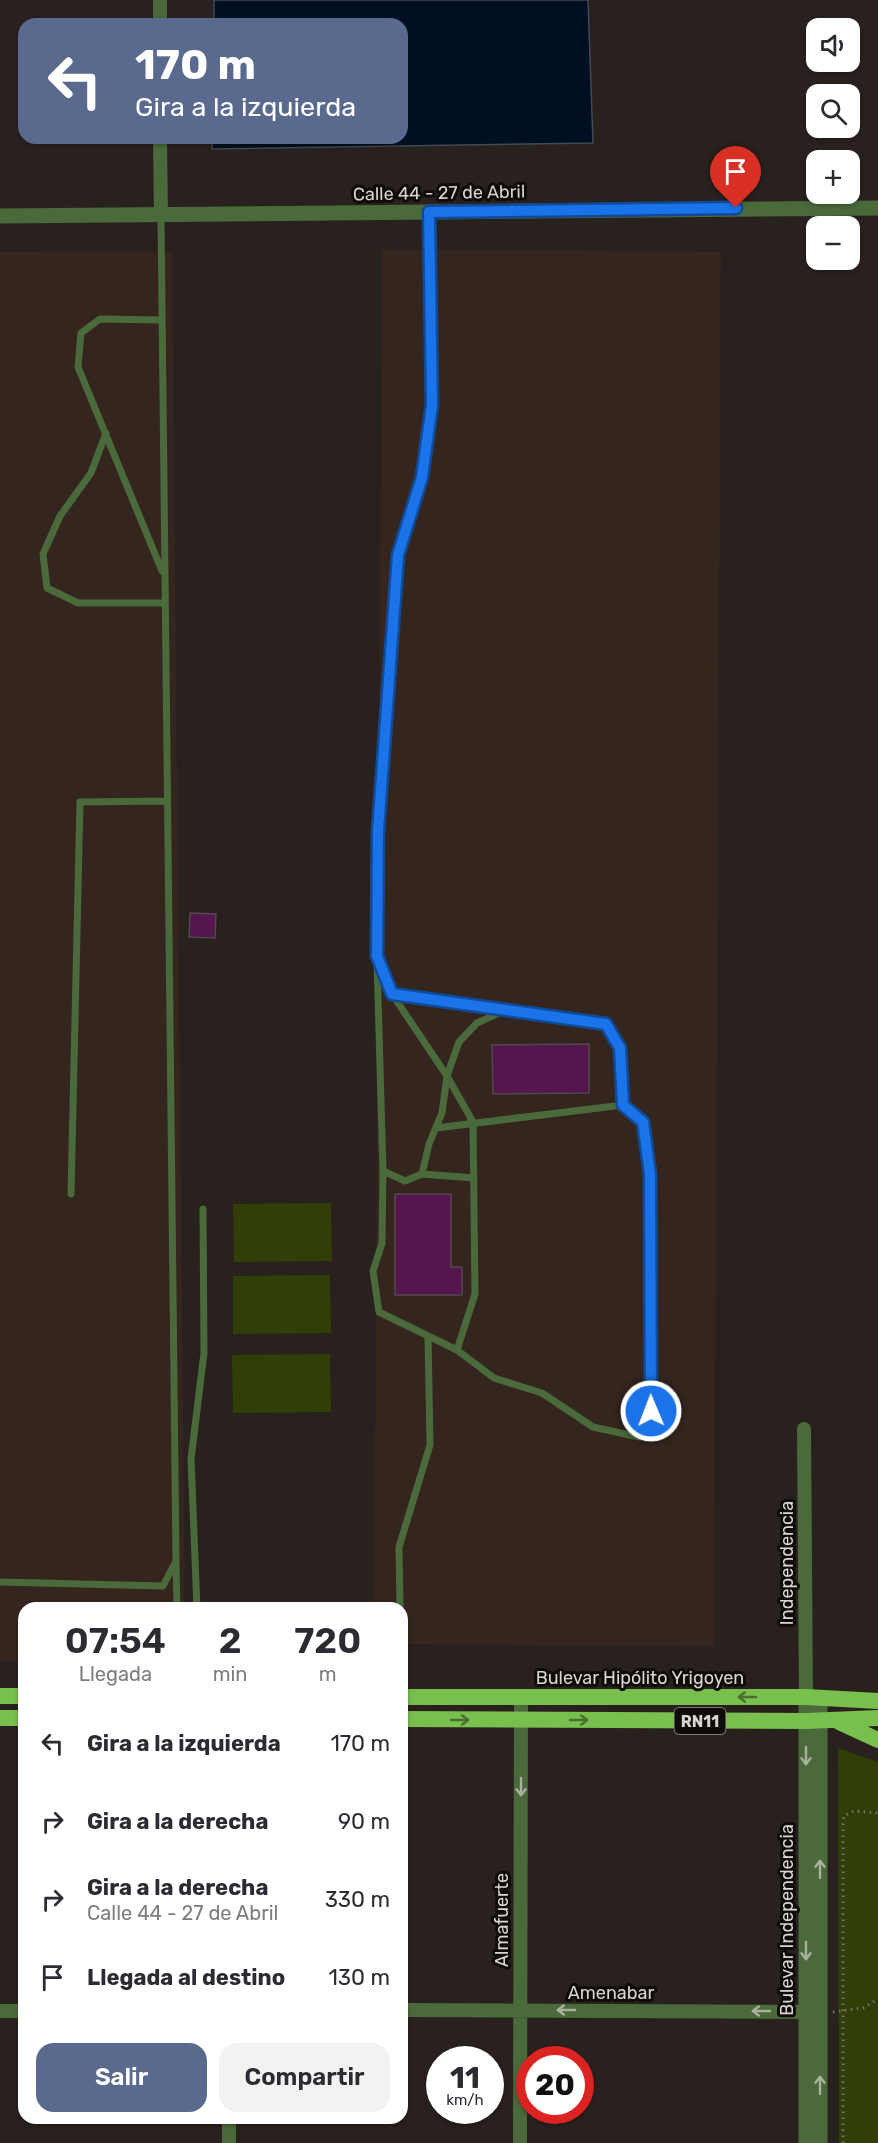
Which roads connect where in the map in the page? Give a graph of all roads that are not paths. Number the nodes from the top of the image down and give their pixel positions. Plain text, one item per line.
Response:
1 (160, 0) edge
2 (160, 18) edge
3 (160, 144) edge
4 (878, 208) edge
5 (429, 212) junction
6 (0, 216) edge
7 (160, 216) junction
8 (162, 320) junction
9 (106, 433) junction
10 (164, 575) junction
11 (164, 603) junction
12 (166, 801) junction
13 (377, 956) junction
14 (392, 994) junction
15 (508, 1010) junction
16 (447, 1076) junction
17 (623, 1105) junction
18 (473, 1122) junction
19 (436, 1128) junction
20 (383, 1171) junction
21 (422, 1174) junction
22 (474, 1178) junction
23 (70, 1194) dead end
24 (203, 1209) dead end
25 (428, 1336) junction
26 (457, 1350) junction
27 (804, 1429) dead end
28 (176, 1561) junction
29 (0, 1582) edge
30 (177, 1602) edge
31 (197, 1602) edge
32 (400, 1602) edge
33 (0, 1696) edge
34 (18, 1696) edge
35 (408, 1696) edge
36 (521, 1697) junction
37 (813, 1697) junction
38 (878, 1701) edge
39 (0, 1718) edge
40 (18, 1718) edge
41 (878, 1718) edge
42 (408, 1719) edge
43 (820, 1721) junction
44 (521, 1724) junction
45 (878, 1740) edge
46 (408, 2010) edge
47 (520, 2010) junction
48 (0, 2011) edge
49 (18, 2011) edge
50 (813, 2012) junction
51 (229, 2124) edge
52 (229, 2143) edge
53 (520, 2143) edge
54 (806, 2143) edge
55 (820, 2143) edge

1 - 2 street
3 - 7 street
4 - 5 street, Calle 44 - 27 de Abril
5 - 7 street, Calle 44 - 27 de Abril
5 - 13 lane
6 - 7 street, Calle 44 - 27 de Abril
7 - 8 lane
8 - 9 lane
8 - 10 lane
9 - 10 lane
9 - 11 lane
10 - 11 lane
11 - 12 lane
12 - 23 lane
12 - 28 lane
13 - 14 lane
13 - 20 lane
14 - 15 lane
14 - 16 lane
15 - 16 lane
15 - 17 lane
16 - 18 lane
16 - 19 lane
17 - 18 lane
17 - 26 lane
18 - 19 lane
18 - 22 lane
19 - 21 lane
20 - 21 lane
20 - 25 lane
21 - 22 lane
22 - 26 lane
24 - 31 lane
25 - 26 lane
25 - 32 lane
27 - 37 street, Independencia
28 - 29 lane
28 - 30 lane
33 - 34 highway
35 - 36 highway, Bulevar Hipólito Yrigoyen / RN11
37 -> 36 highway, Bulevar Hipólito Yrigoyen / RN11
36 - 44 street, Almafuerte
37 - 38 highway, Bulevar Hipólito Yrigoyen / RN11
37 - 43 street, Bulevar Independencia
39 - 40 highway
41 - 43 highway, RN11
42 -> 44 highway, RN11
44 -> 43 highway, RN11
43 - 45 highway, RN11
43 - 50 street, Bulevar Independencia
44 -> 47 street, Almafuerte
46 - 47 street, Amenabar
50 -> 47 street, Amenabar
47 - 53 street, Almafuerte
48 - 49 street
50 - 54 street, Bulevar Independencia
55 -> 50 street, Bulevar Independencia
51 - 52 street

